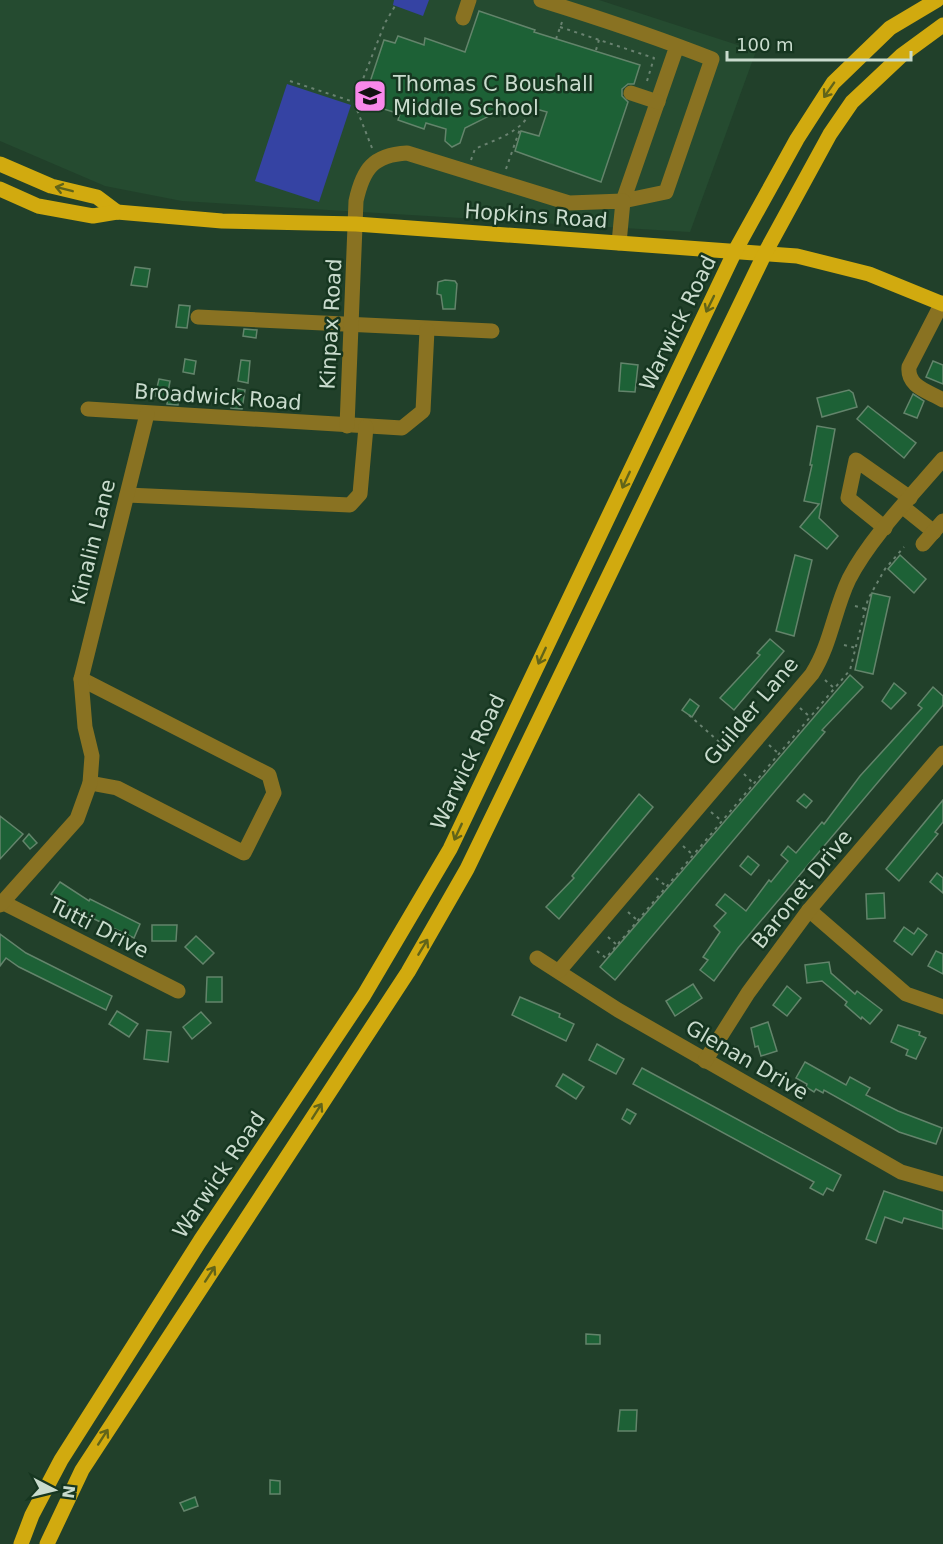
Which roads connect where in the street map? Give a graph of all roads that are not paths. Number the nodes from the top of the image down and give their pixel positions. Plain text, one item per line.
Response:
1 (469, 0) edge
2 (541, 0) edge
3 (937, 0) edge
4 (463, 18) dead end
5 (943, 25) edge
6 (677, 46) junction
7 (631, 93) dead end
8 (658, 102) junction
9 (0, 164) edge
10 (0, 189) edge
11 (623, 201) junction
12 (117, 212) junction
13 (356, 224) junction
14 (619, 243) junction
15 (735, 251) junction
16 (765, 253) junction
17 (942, 304) edge
18 (198, 317) dead end
19 (353, 326) junction
20 (427, 330) junction
21 (492, 332) dead end
22 (943, 400) edge
23 (88, 409) dead end
24 (147, 414) junction
25 (347, 426) junction
26 (366, 427) junction
27 (943, 459) edge
28 (127, 495) junction
29 (906, 503) junction
30 (938, 526) edge
31 (885, 528) junction
32 (923, 544) dead end
33 (81, 680) junction
34 (943, 753) edge
35 (90, 783) junction
36 (1, 904) edge
37 (809, 910) junction
38 (537, 958) dead end
39 (559, 970) junction
40 (178, 991) dead end
41 (943, 1007) edge
42 (705, 1061) junction
43 (943, 1184) edge
44 (21, 1544) edge
45 (47, 1544) edge

1 - 4 street
2 - 6 street
3 -> 15 main road, Warwick Road
5 - 16 main road
6 - 8 street
6 - 11 street, Kinpax Road
7 - 8 street
8 - 11 street
12 -> 9 main road, Hopkins Road
10 - 12 main road, Hopkins Road
11 - 13 street, Kinpax Road
11 - 14 street
12 - 13 main road, Hopkins Road
13 - 14 main road, Hopkins Road
13 - 19 street, Kinpax Road
14 - 15 main road, Hopkins Road
15 - 16 main road, Hopkins Road
15 -> 44 main road, Warwick Road
16 - 17 main road, Hopkins Road
45 -> 16 main road
17 - 22 street
18 - 19 street
19 - 20 street
19 - 25 street, Kinpax Road
20 - 21 street
20 - 26 street, Broadwick Road
23 - 24 street, Broadwick Road
24 - 25 street, Broadwick Road
24 - 28 street, Kinalin Lane
25 - 26 street, Broadwick Road
26 - 28 street
27 - 29 street, Guilder Lane
28 - 33 street, Kinalin Lane
29 - 30 street
29 - 31 street, Guilder Lane
29 - 31 street
30 - 32 street
31 - 39 street, Guilder Lane
33 - 35 street, Kinalin Lane
33 - 35 street
34 - 37 street, Baronet Drive
35 - 36 street, Kinalin Lane
36 - 40 street, Tutti Drive
37 - 41 street
37 - 42 street, Baronet Drive
38 - 39 street, Glenan Drive
39 - 42 street, Glenan Drive
42 - 43 street, Glenan Drive

